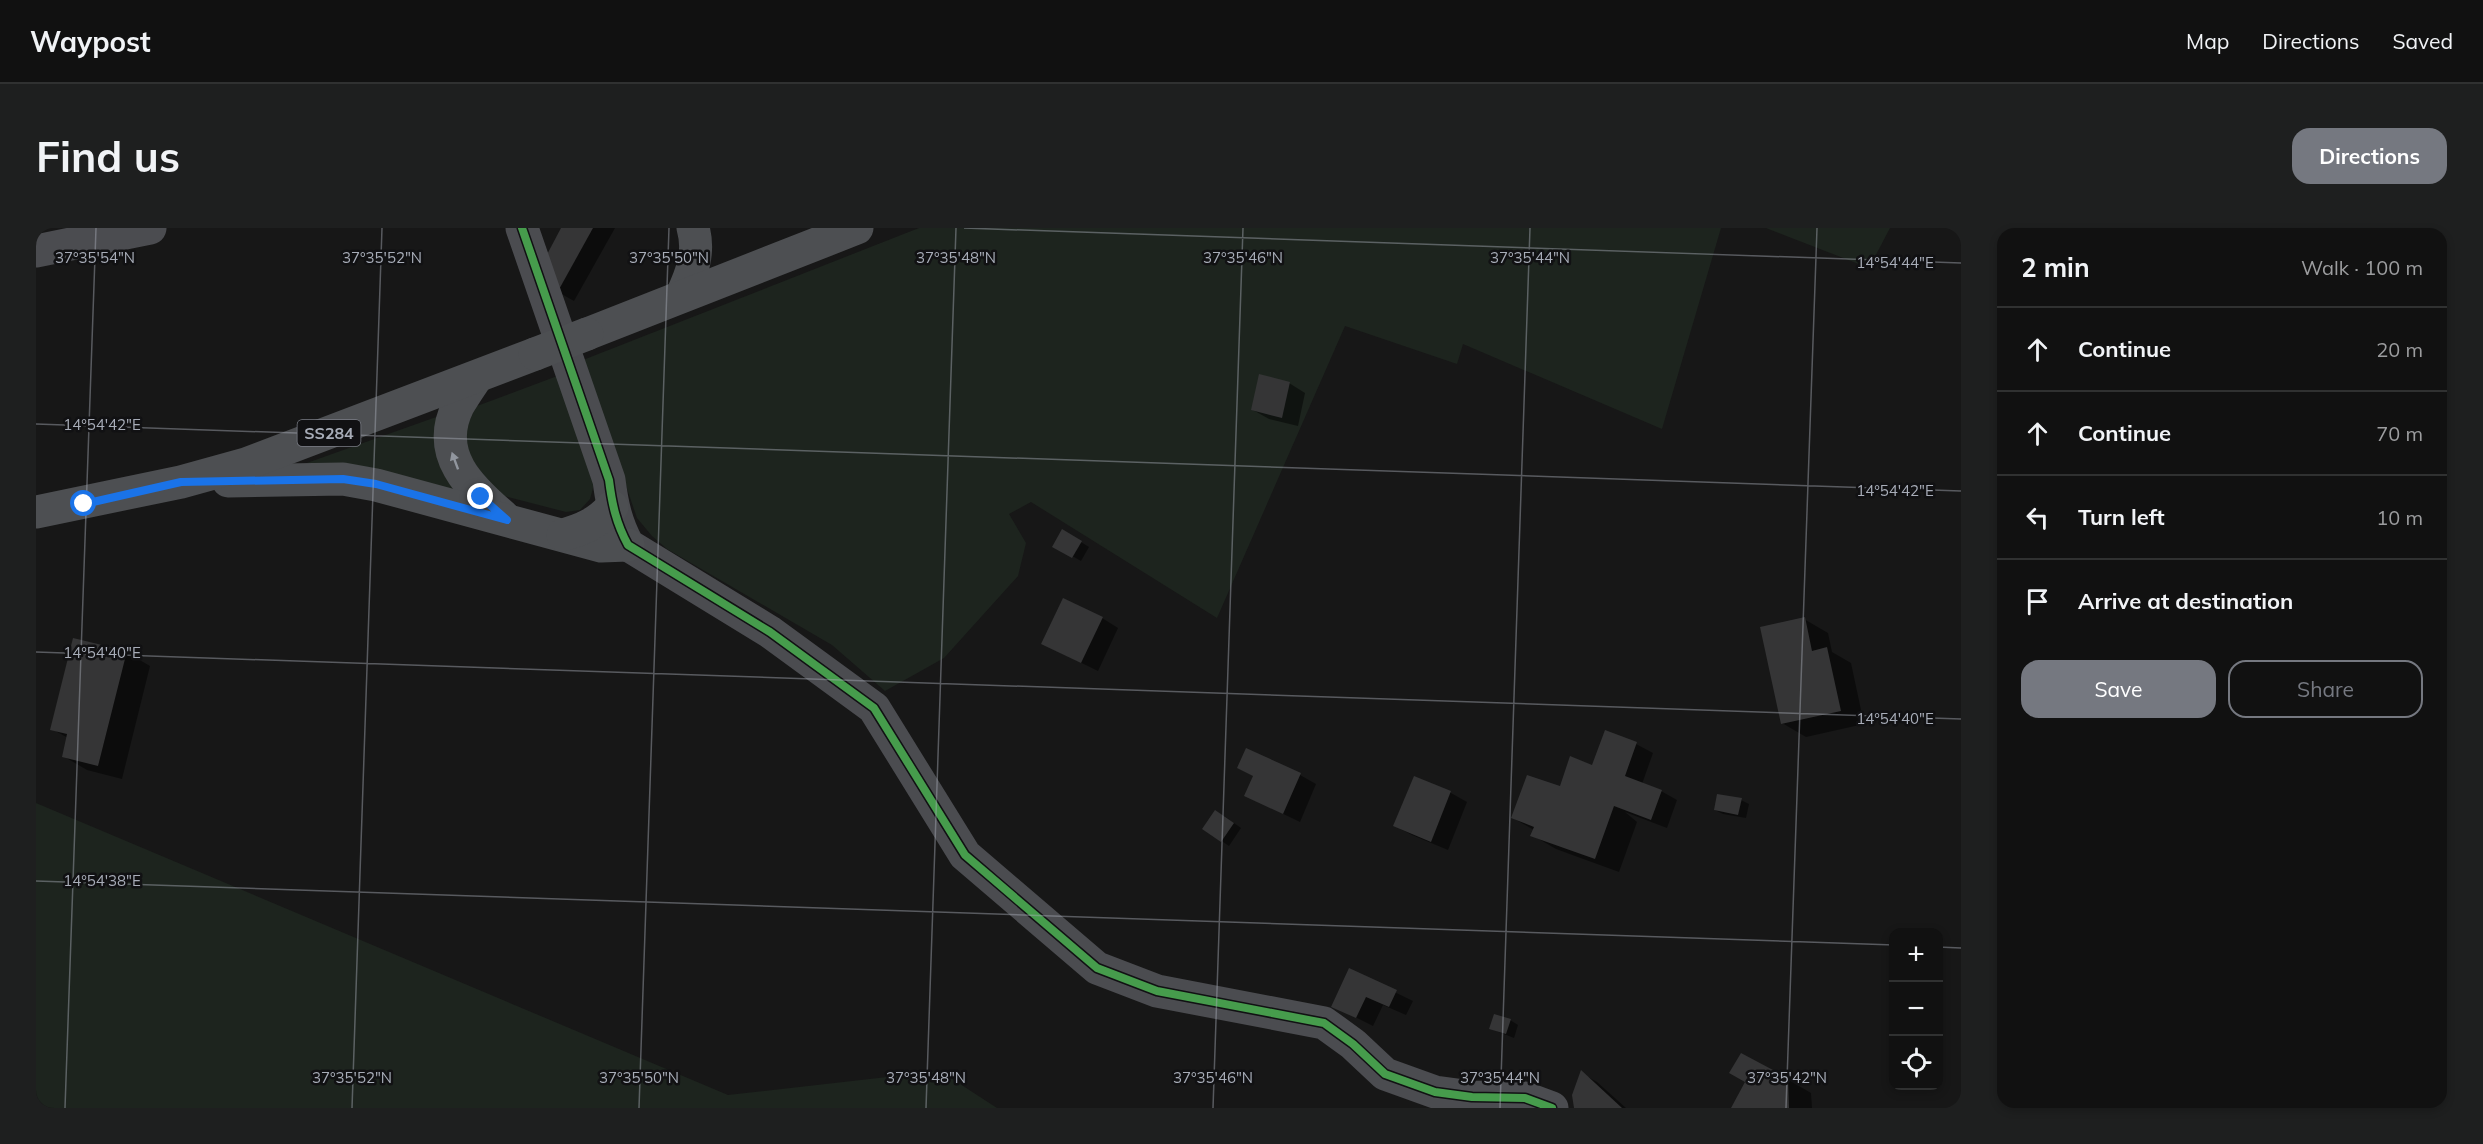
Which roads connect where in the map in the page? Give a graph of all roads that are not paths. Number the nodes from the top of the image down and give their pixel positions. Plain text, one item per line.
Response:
1 (150, 228) edge
2 (522, 228) edge
3 (693, 228) edge
4 (857, 228) edge
5 (36, 251) edge
6 (682, 295) junction
7 (476, 378) junction
8 (181, 482) junction
9 (612, 507) junction
10 (36, 513) edge
11 (507, 520) junction
12 (563, 535) junction
13 (628, 545) junction
14 (1552, 1108) edge

1 - 5 street
2 - 9 street
3 - 6 main road
4 - 6 main road
6 - 7 main road, SS284, bridge
7 - 8 main road, SS284
11 -> 7 main road
8 - 10 main road, SS284
8 - 11 main road
9 - 12 main road
9 - 13 street
11 - 12 main road
12 - 13 main road
13 - 14 street

